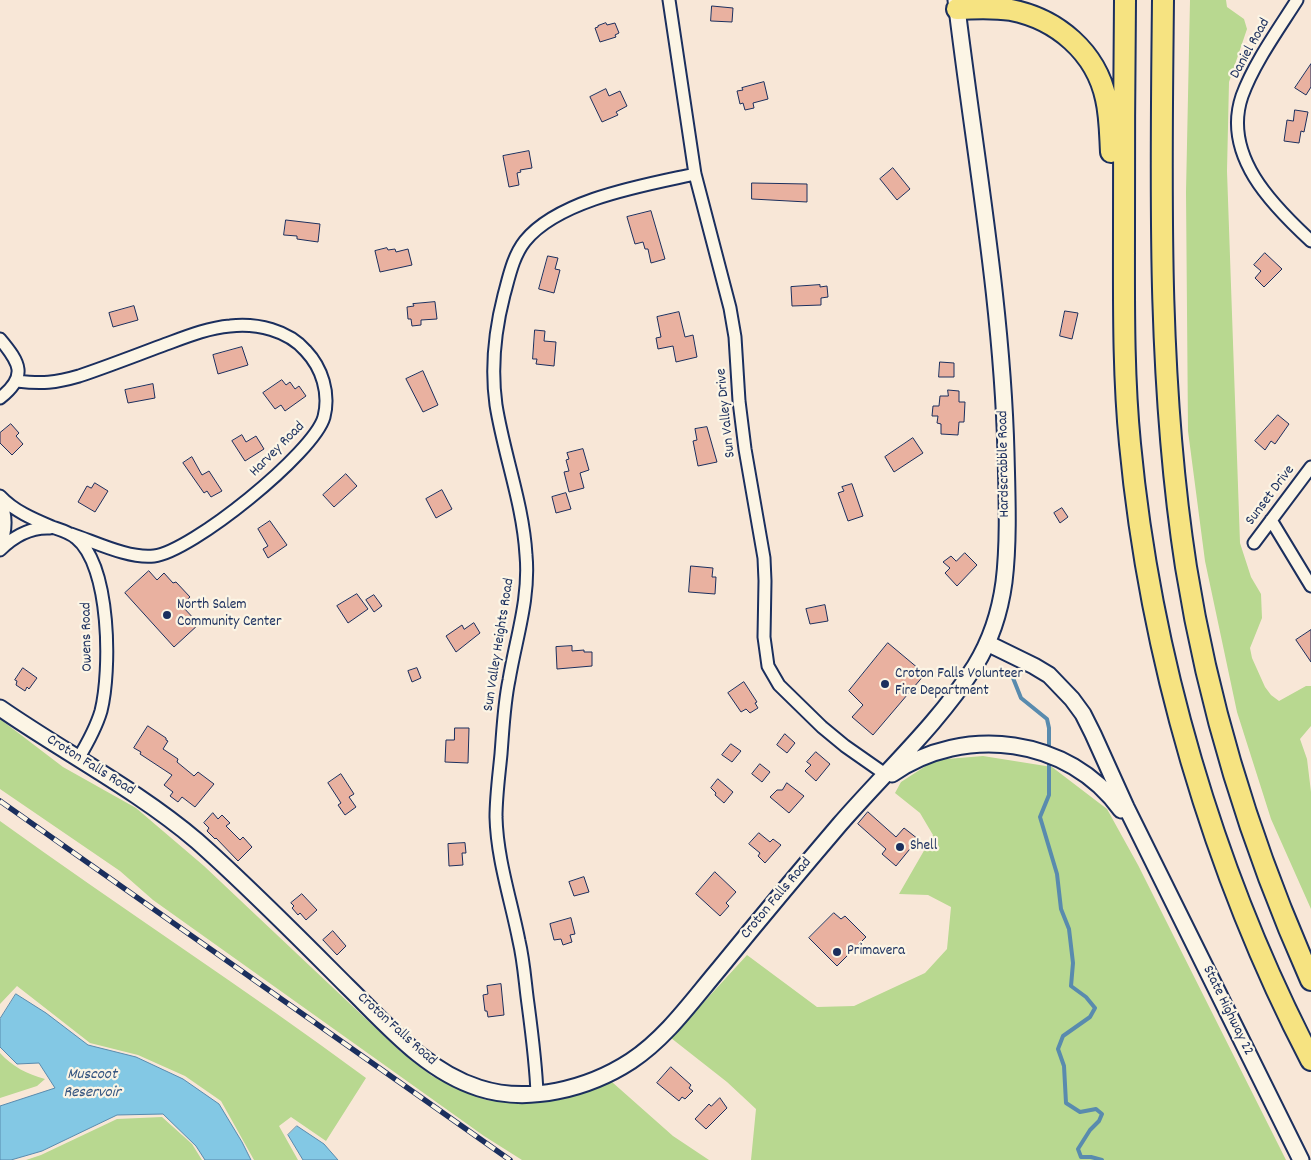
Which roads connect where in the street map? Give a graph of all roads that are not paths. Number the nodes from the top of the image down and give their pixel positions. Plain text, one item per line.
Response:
1 (669, 0) edge
2 (1125, 0) edge
3 (1163, 0) edge
4 (1297, 0) edge
5 (957, 5) edge
6 (695, 174) junction
7 (1124, 228) junction
8 (1311, 241) edge
9 (0, 339) edge
10 (17, 381) junction
11 (0, 398) edge
12 (1311, 467) edge
13 (0, 496) edge
14 (0, 500) edge
15 (1271, 520) junction
16 (57, 528) junction
17 (71, 534) junction
18 (1254, 543) dead end
19 (0, 548) edge
20 (1311, 586) edge
21 (987, 643) junction
22 (0, 708) edge
23 (78, 759) junction
24 (885, 774) junction
25 (867, 793) junction
26 (1153, 862) junction
27 (1311, 980) edge
28 (1311, 1060) edge
29 (537, 1094) junction
30 (1300, 1160) edge

1 - 6 street, Sun Valley Drive
2 - 7 highway
3 - 27 highway
4 - 8 street, Daniel Road
5 - 7 highway
5 - 21 main road, Hardscrabble Road
6 - 24 street, Sun Valley Drive
6 - 29 street, Sun Valley Heights Road
7 - 28 highway
9 - 10 street
10 - 11 street
10 - 17 street, Harvey Road
12 - 15 street, Sunset Drive
13 - 16 street, Owens Road
14 - 19 street
15 - 18 street, Sunset Drive
15 - 20 street
16 - 17 street, Owens Road
16 - 19 street
17 - 23 street, Owens Road
21 - 24 main road, Croton Falls Road
21 - 26 main road
22 - 23 main road, Croton Falls Road
23 - 29 main road, Croton Falls Road
24 - 25 main road, Croton Falls Road
25 - 26 main road
25 - 29 main road, Croton Falls Road
26 - 30 main road, State Highway 22

